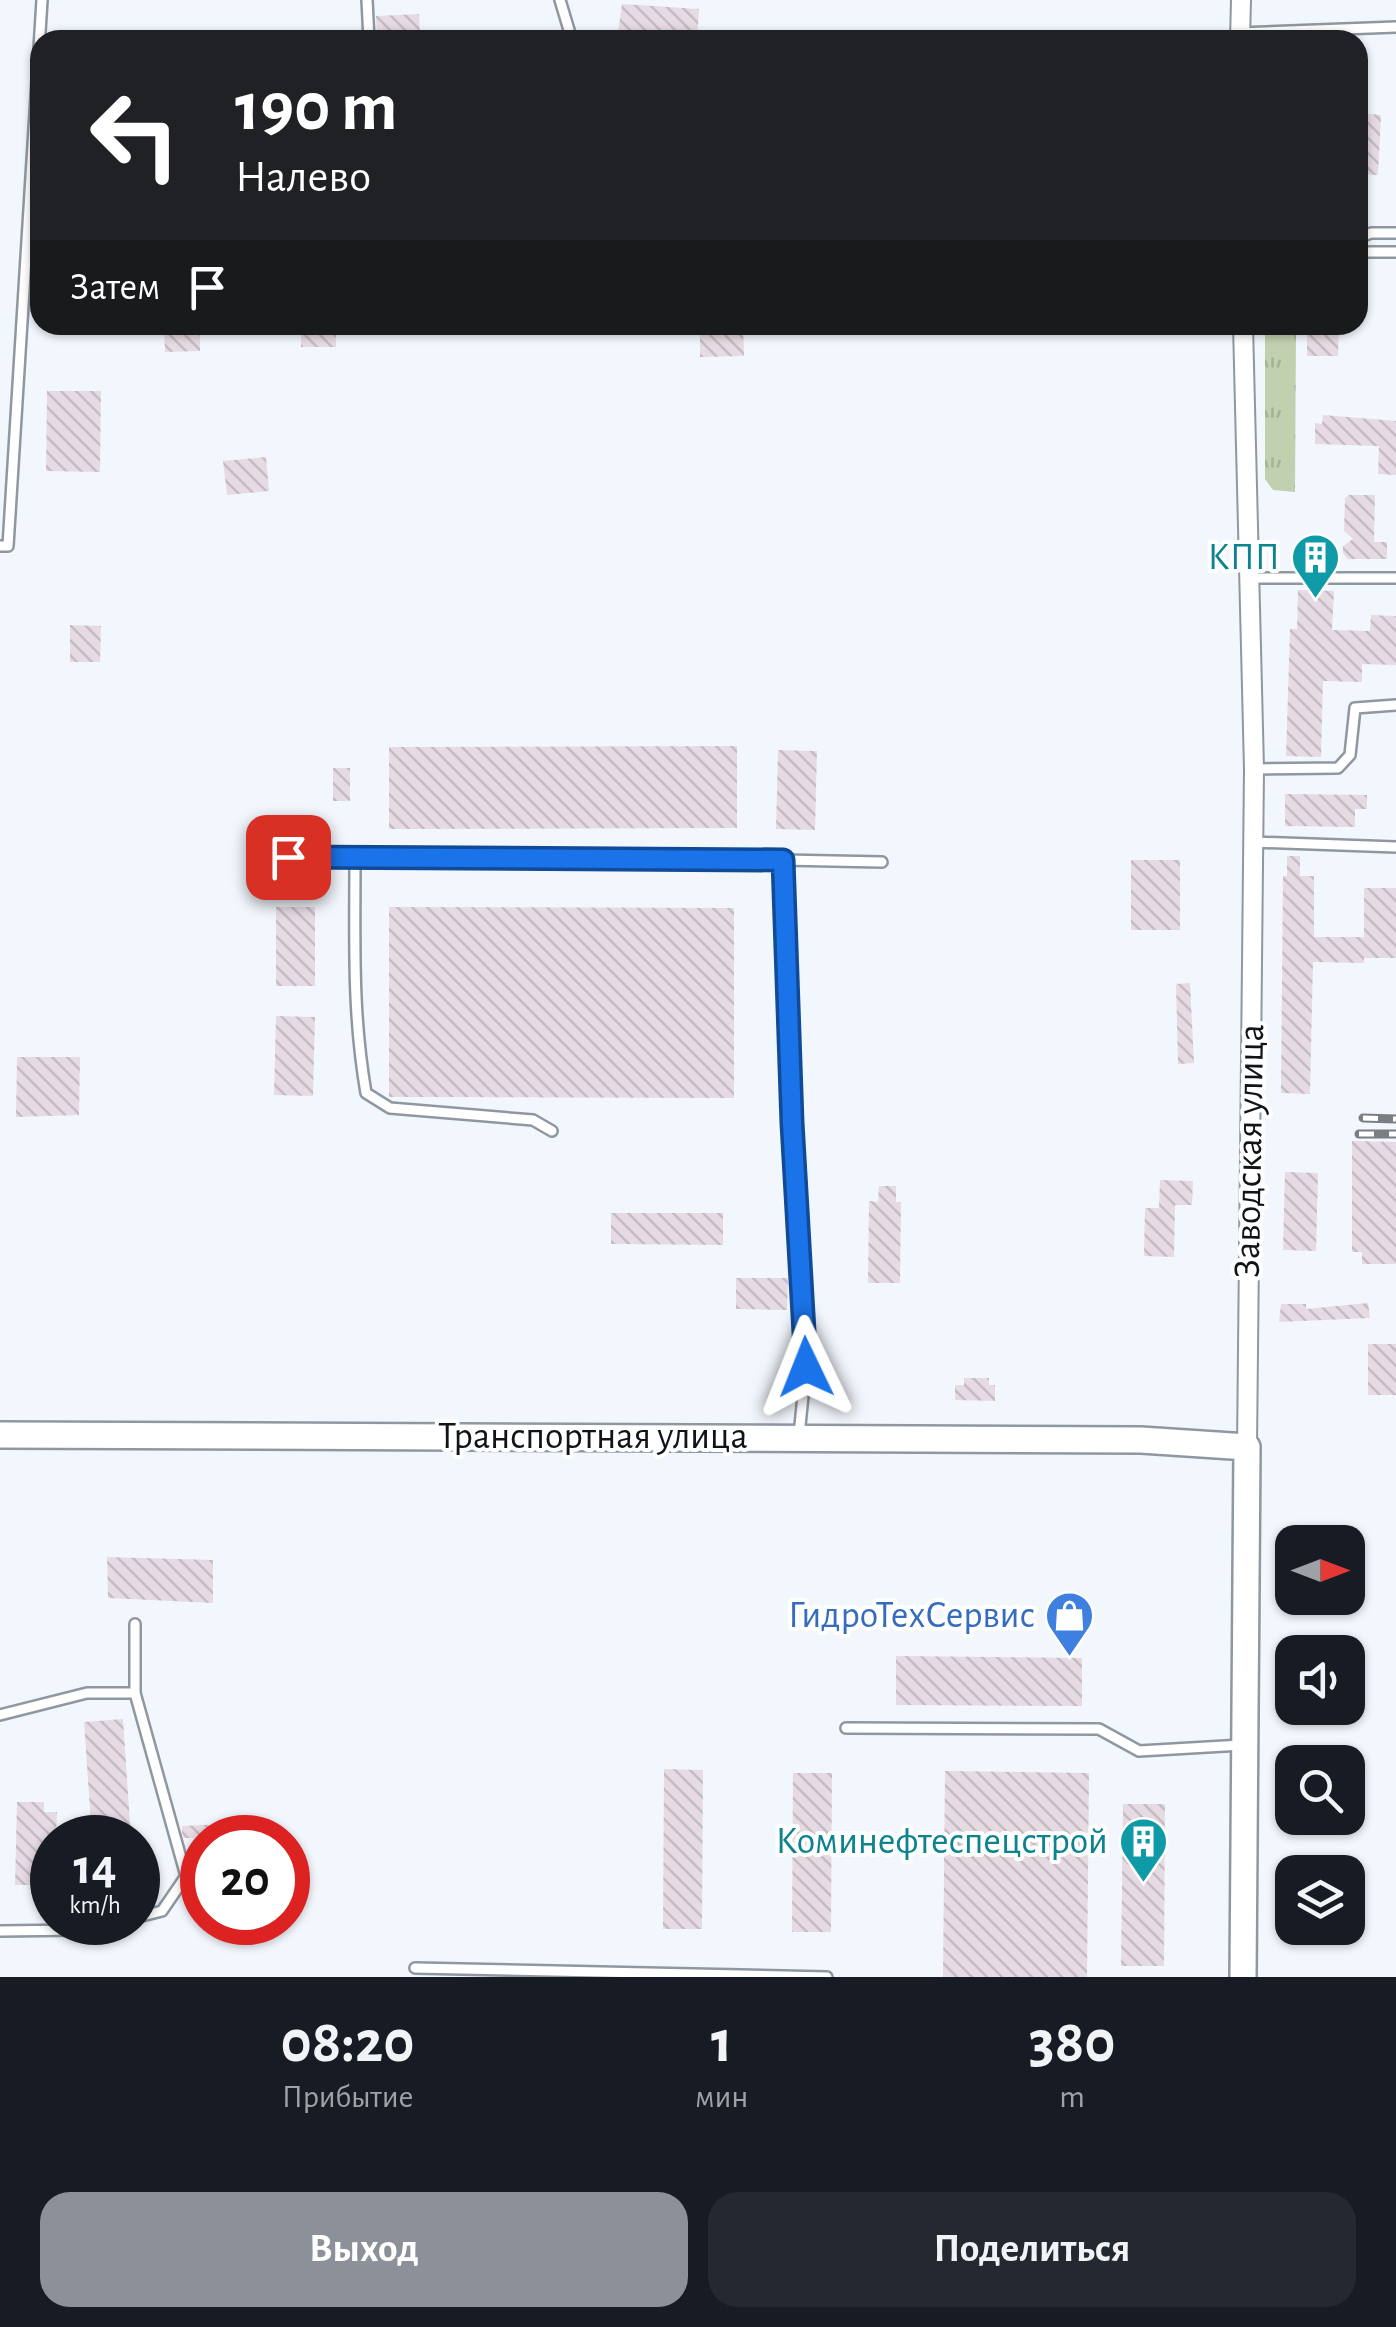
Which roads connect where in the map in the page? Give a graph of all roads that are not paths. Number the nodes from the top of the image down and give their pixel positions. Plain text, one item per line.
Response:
1 (42, 0) edge
2 (368, 0) edge
3 (560, 0) edge
4 (1241, 0) edge
5 (1396, 27) edge
6 (40, 30) edge
7 (369, 30) edge
8 (569, 30) edge
9 (1240, 30) edge
10 (1344, 30) edge
11 (30, 193) edge
12 (1396, 233) edge
13 (1368, 235) edge
14 (1368, 252) edge
15 (1396, 252) edge
16 (1244, 335) edge
17 (0, 546) edge
18 (1251, 578) junction
19 (1396, 578) edge
20 (1396, 705) edge
21 (1254, 769) junction
22 (1252, 842) junction
23 (1396, 848) edge
24 (288, 857) dead end
25 (355, 858) junction
26 (783, 860) junction
27 (882, 862) dead end
28 (552, 1131) dead end
29 (0, 1435) edge
30 (799, 1438) junction
31 (1247, 1447) junction
32 (135, 1624) dead end
33 (135, 1693) junction
34 (0, 1716) edge
35 (846, 1728) dead end
36 (1245, 1745) junction
37 (160, 1912) edge
38 (0, 1931) edge
39 (30, 1931) edge
40 (415, 1968) dead end
41 (827, 1977) edge
42 (1244, 1977) edge

1 - 6 lane
2 - 7 lane
3 - 8 lane
4 - 9 street
5 - 10 lane
11 - 17 lane
12 - 13 lane
14 - 15 lane
16 - 18 street, Заводская улица
18 - 19 lane
18 - 21 street, Заводская улица
20 - 21 lane
21 - 22 street, Заводская улица
22 - 23 lane
22 - 31 street, Заводская улица
24 - 25 lane
25 - 26 lane
25 - 28 lane
26 - 27 lane
26 - 30 lane
29 - 30 street, Транспортная улица
30 - 31 street, Транспортная улица
31 - 36 street, Заводская улица
32 - 33 lane
33 - 34 lane
33 - 37 lane
35 - 36 lane
36 - 42 street, Заводская улица
38 - 39 lane
40 - 41 lane

